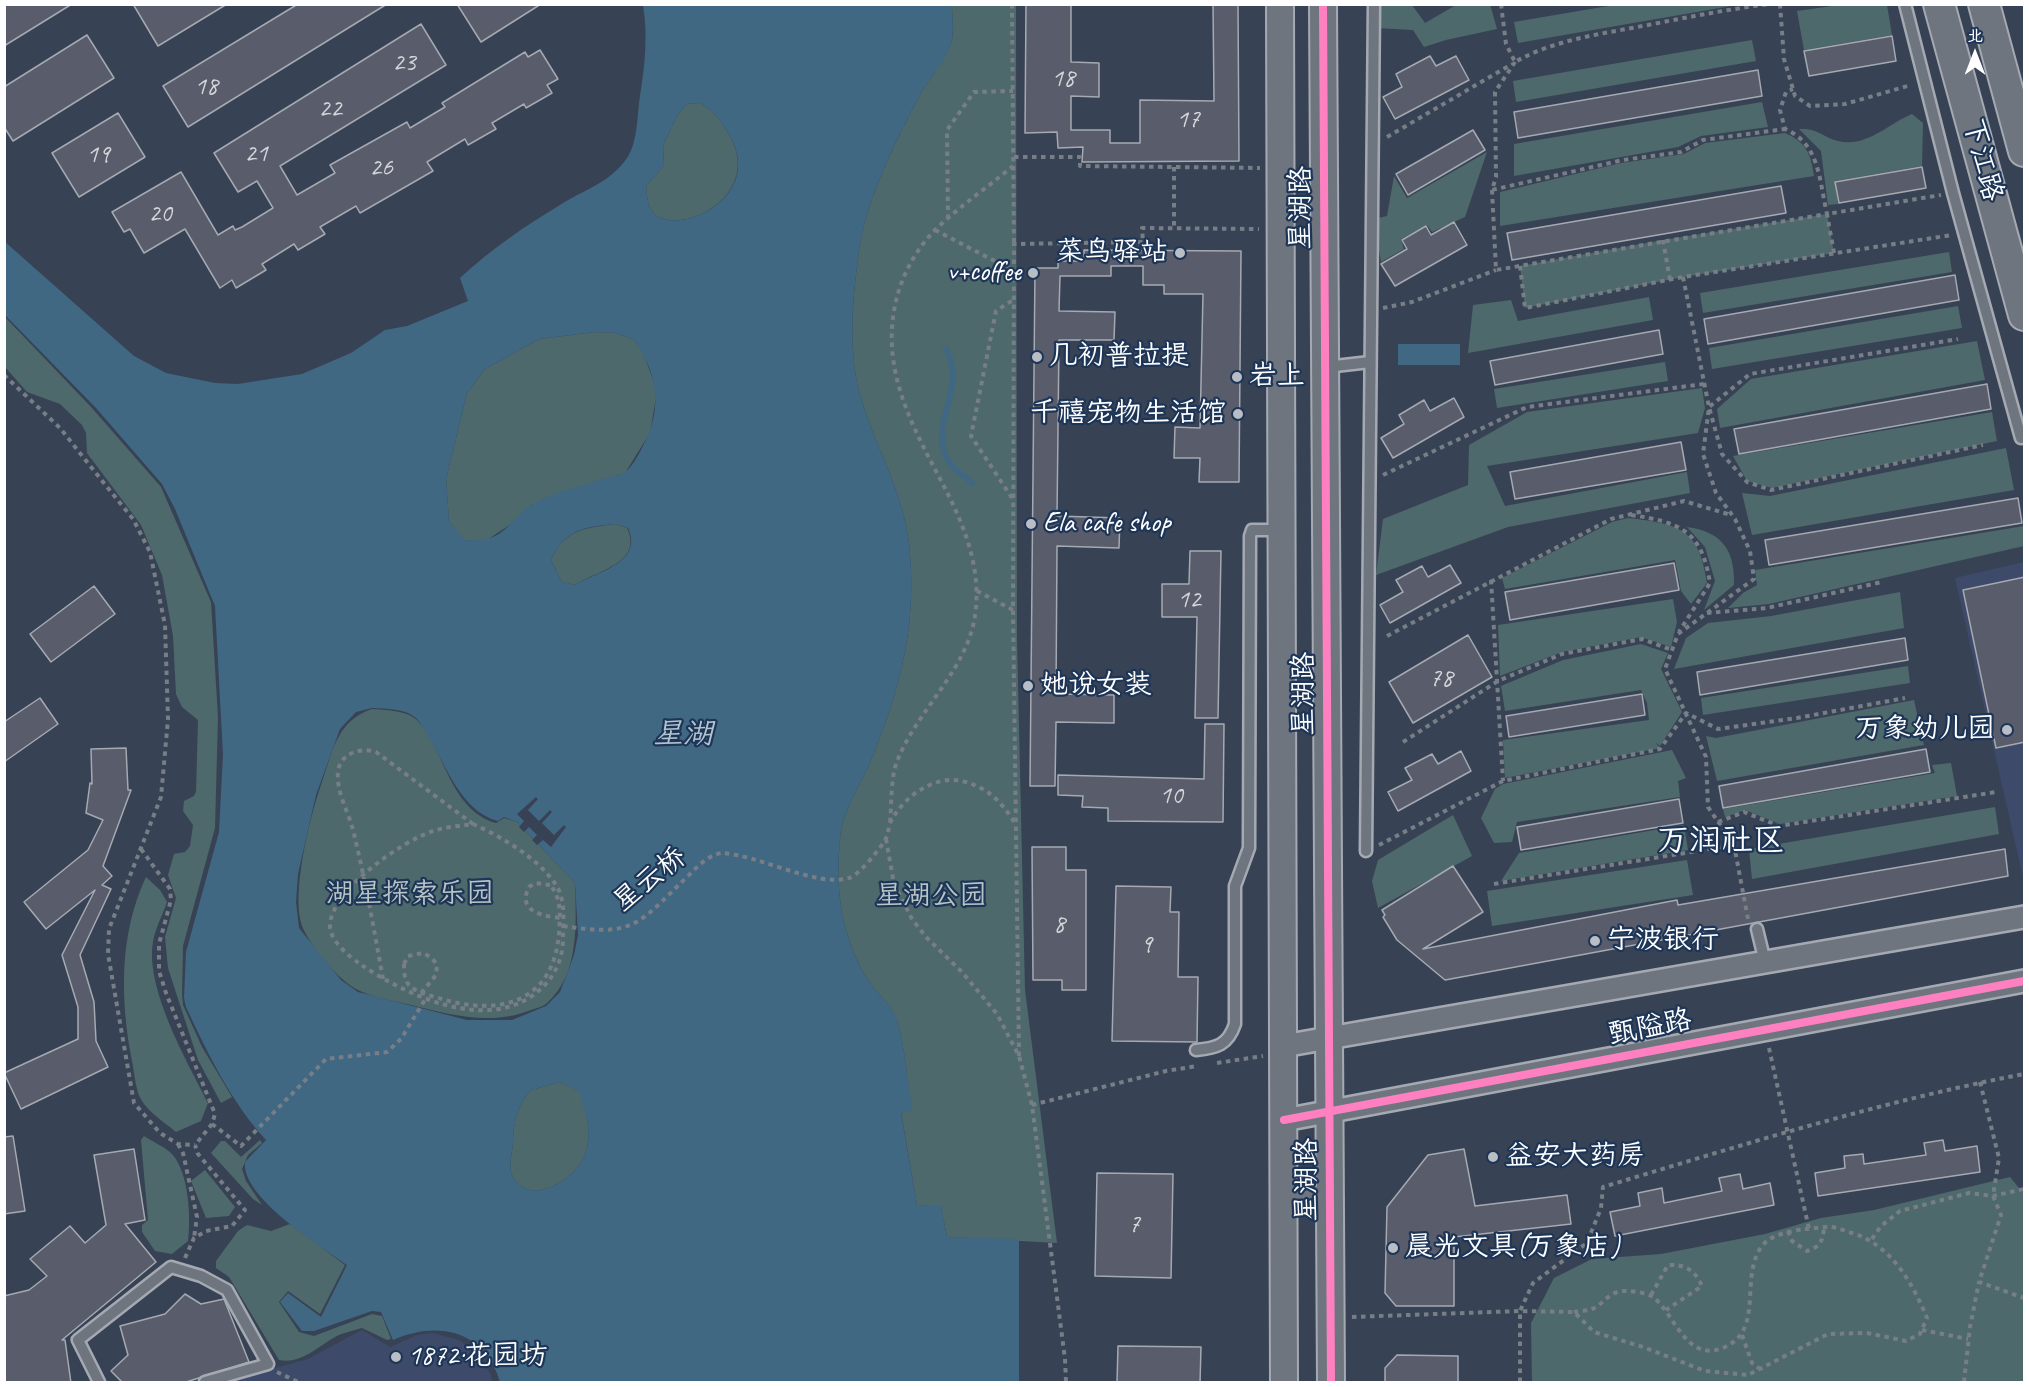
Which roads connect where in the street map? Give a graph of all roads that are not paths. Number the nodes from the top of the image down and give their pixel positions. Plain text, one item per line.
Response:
1 (1280, 4) edge
2 (1323, 4) edge
3 (1374, 4) edge
4 (1905, 4) edge
5 (1939, 4) edge
6 (1984, 4) edge
7 (2025, 151) edge
8 (2025, 315) edge
9 (1370, 362) junction
10 (1325, 368) junction
11 (2021, 438) dead end
12 (1282, 530) junction
13 (1366, 851) road end
14 (2025, 917) edge
15 (1753, 926) road end
16 (1765, 962) junction
17 (2025, 981) edge
18 (1329, 1038) junction
19 (1196, 1050) dead end
20 (1276, 1050) junction
21 (1329, 1111) junction
22 (1284, 1120) junction
23 (1330, 1199) junction
24 (1284, 1201) junction
25 (99, 1383) edge
26 (205, 1383) edge
27 (1284, 1383) edge
28 (1331, 1383) edge

1 - 12 street, 星湖路
2 - 10 street, 星湖路
3 - 9 lane
4 - 11 lane
5 - 8 main road, 下江路
6 - 7 main road, 下江路
9 - 10 lane
9 - 13 lane
10 - 18 street, 星湖路
12 - 19 lane
12 - 20 street, 星湖路
14 - 16 street, 甄隘路
15 - 16 lane
16 - 18 street, 甄隘路
17 - 21 street, 甄隘路
18 - 20 street, 甄隘路
18 - 21 street, 星湖路
20 - 22 street, 星湖路
21 - 22 street, 甄隘路
21 - 23 street, 星湖路
22 - 24 street, 星湖路
23 - 24 street
23 - 28 street, 星湖路
24 - 27 street, 星湖路
25 - 26 lane

